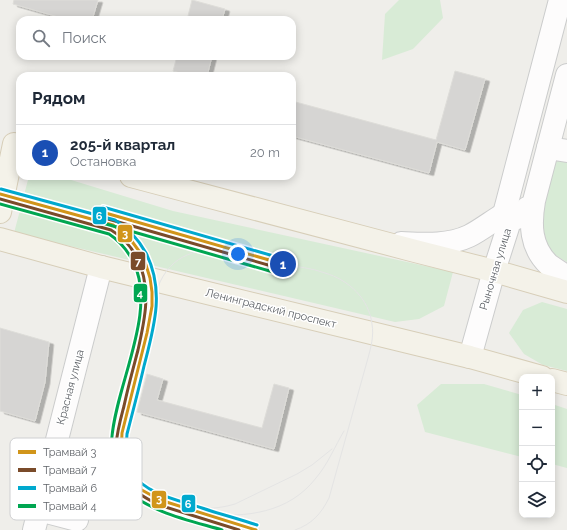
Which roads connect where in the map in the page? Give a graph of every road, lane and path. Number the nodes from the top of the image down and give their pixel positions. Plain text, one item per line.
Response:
1 (560, 0) edge
2 (567, 75) edge
3 (11, 143) edge
4 (557, 150) edge
5 (146, 180) edge
6 (534, 201) junction
7 (0, 212) edge
8 (507, 217) junction
9 (0, 239) edge
10 (379, 242) junction
11 (101, 267) junction
12 (494, 271) junction
13 (567, 277) edge
14 (567, 292) edge
15 (470, 357) junction
16 (531, 374) edge
17 (555, 381) edge
18 (567, 384) edge
19 (57, 438) edge
20 (36, 520) edge
21 (77, 520) dead end

1 - 8 street, Рыночная улица
2 - 4 street
3 - 7 main road
4 - 6 street
5 - 10 main road
6 - 8 street, Рыночная улица
6 - 13 street
8 - 10 street
8 - 12 street, Рыночная улица
9 - 11 main road, Ленинградский проспект
10 - 12 main road
11 - 15 main road, Ленинградский проспект
11 - 19 street, Красная улица
12 - 14 main road
12 - 15 street, Рыночная улица
15 - 16 main road, Ленинградский проспект
17 - 18 main road
20 - 21 street

